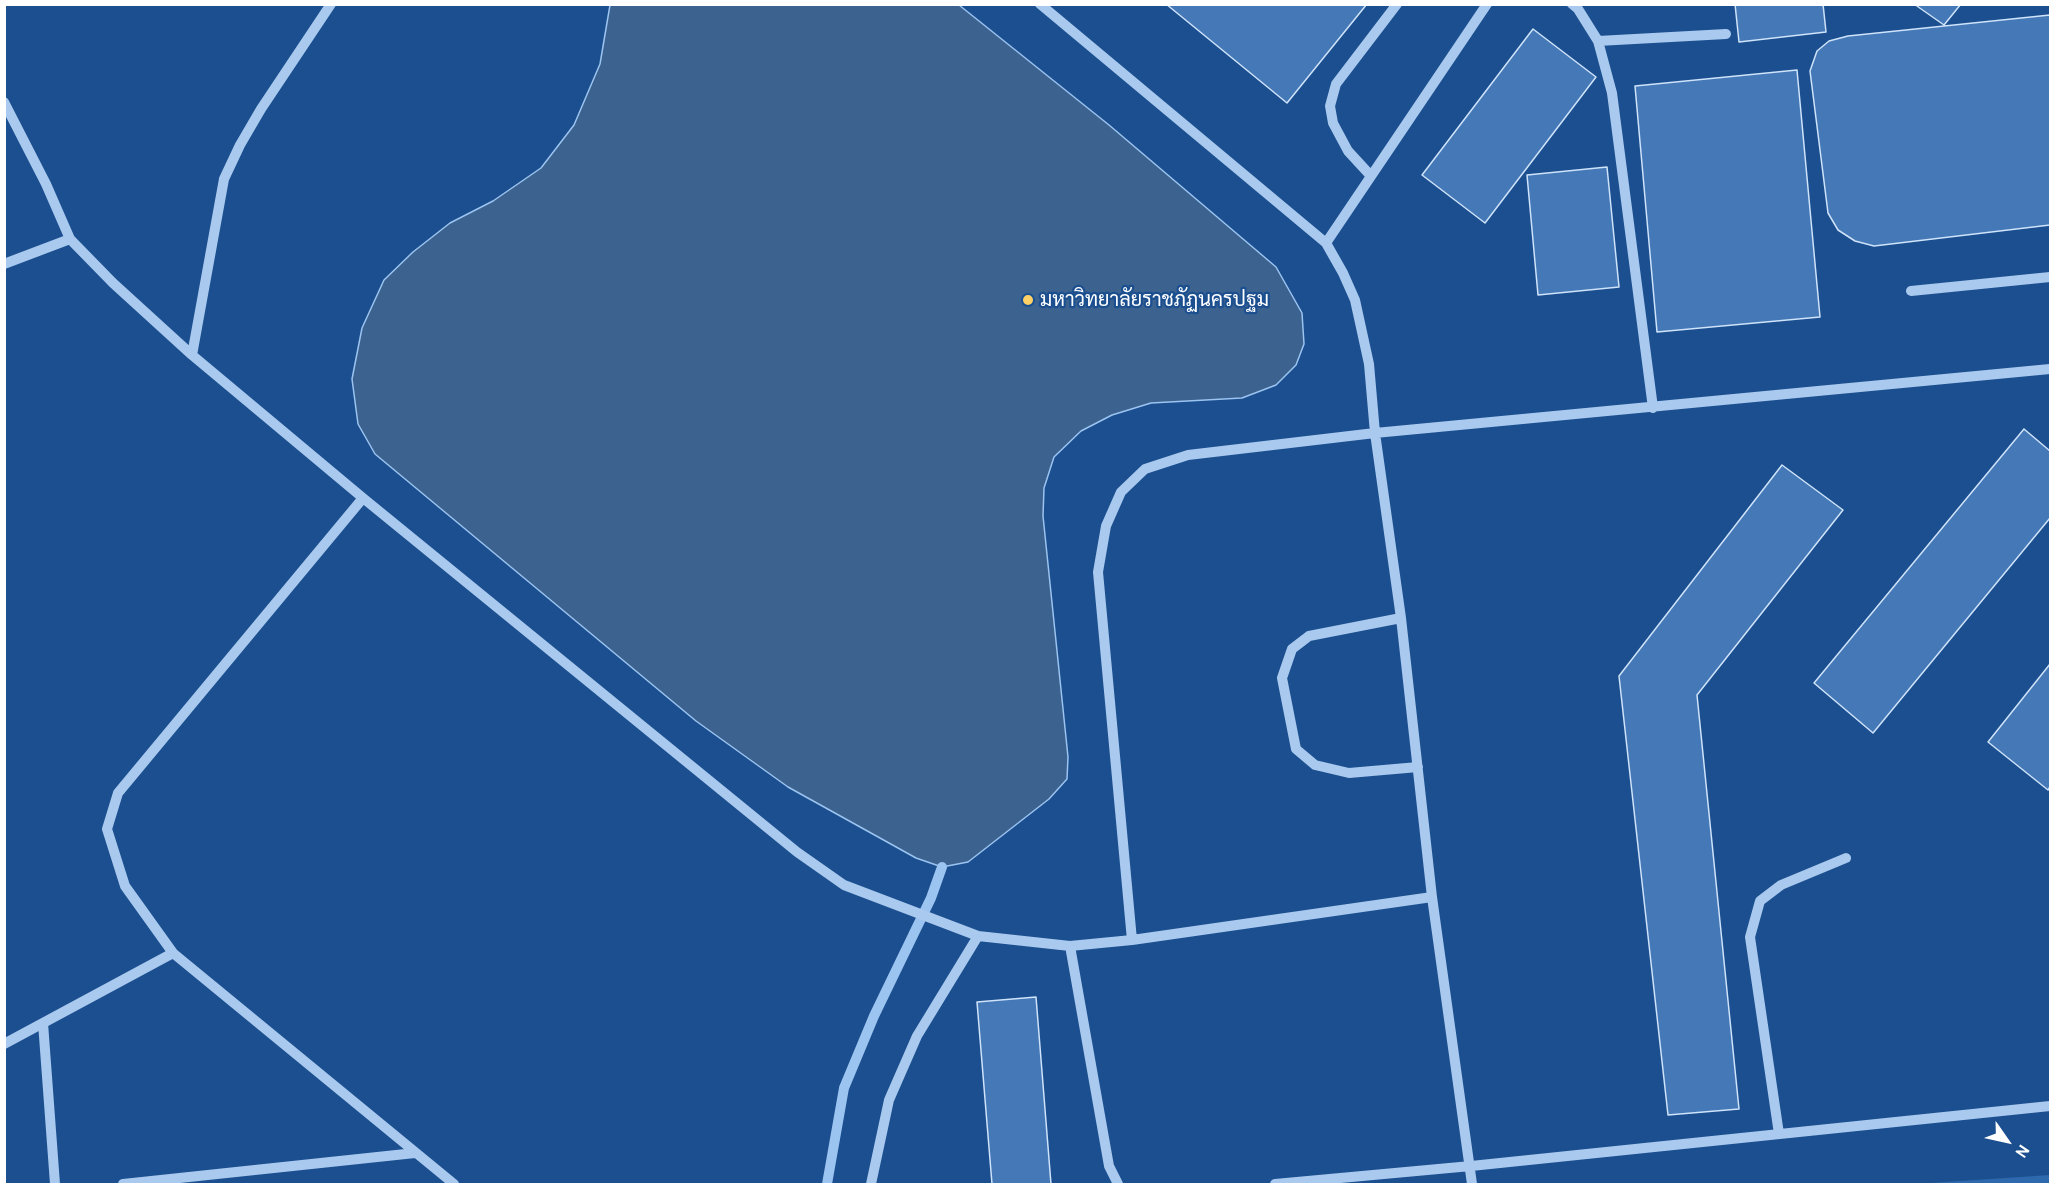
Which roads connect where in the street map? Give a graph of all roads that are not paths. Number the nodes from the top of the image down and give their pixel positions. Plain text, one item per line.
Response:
1 (331, 4) edge
2 (1040, 4) edge
3 (1397, 4) edge
4 (1487, 4) edge
5 (1572, 4) edge
6 (1726, 34) dead end
7 (1598, 41) junction
8 (4, 102) edge
9 (1371, 176) junction
10 (70, 239) junction
11 (1326, 243) junction
12 (4, 264) edge
13 (2050, 277) edge
14 (1911, 291) dead end
15 (192, 355) junction
16 (2050, 369) edge
17 (1653, 408) junction
18 (1376, 433) junction
19 (363, 498) junction
20 (1401, 618) junction
21 (1418, 766) junction
22 (1846, 858) dead end
23 (1432, 897) junction
24 (978, 936) junction
25 (1132, 940) junction
26 (1070, 946) junction
27 (173, 953) junction
28 (43, 1023) junction
29 (4, 1044) edge
30 (2050, 1106) edge
31 (1779, 1134) junction
32 (415, 1153) junction
33 (1471, 1166) junction
34 (55, 1185) edge
35 (123, 1185) edge
36 (454, 1185) edge
37 (871, 1185) edge
38 (1118, 1185) edge
39 (1275, 1185) edge
40 (1472, 1185) edge

1 - 15 lane
2 - 11 lane
3 - 9 lane
4 - 9 lane
5 - 7 lane
6 - 7 lane
7 - 17 lane
8 - 10 lane
9 - 11 lane
10 - 12 lane
10 - 15 lane
11 - 18 lane
13 - 14 lane
15 - 19 lane
16 - 17 lane
17 - 18 lane
18 - 20 lane
18 - 25 lane
19 - 24 lane
19 - 27 lane
20 - 21 lane
20 - 21 lane
21 - 23 lane
22 - 31 lane
23 - 25 lane
23 - 33 lane
24 - 26 lane
24 - 37 lane
25 - 26 lane
26 - 38 lane
27 - 28 lane
27 - 32 lane
28 - 29 lane
28 - 34 lane
30 - 31 lane
31 - 33 lane
32 - 35 lane
32 - 36 lane
33 - 39 lane
33 - 40 lane

